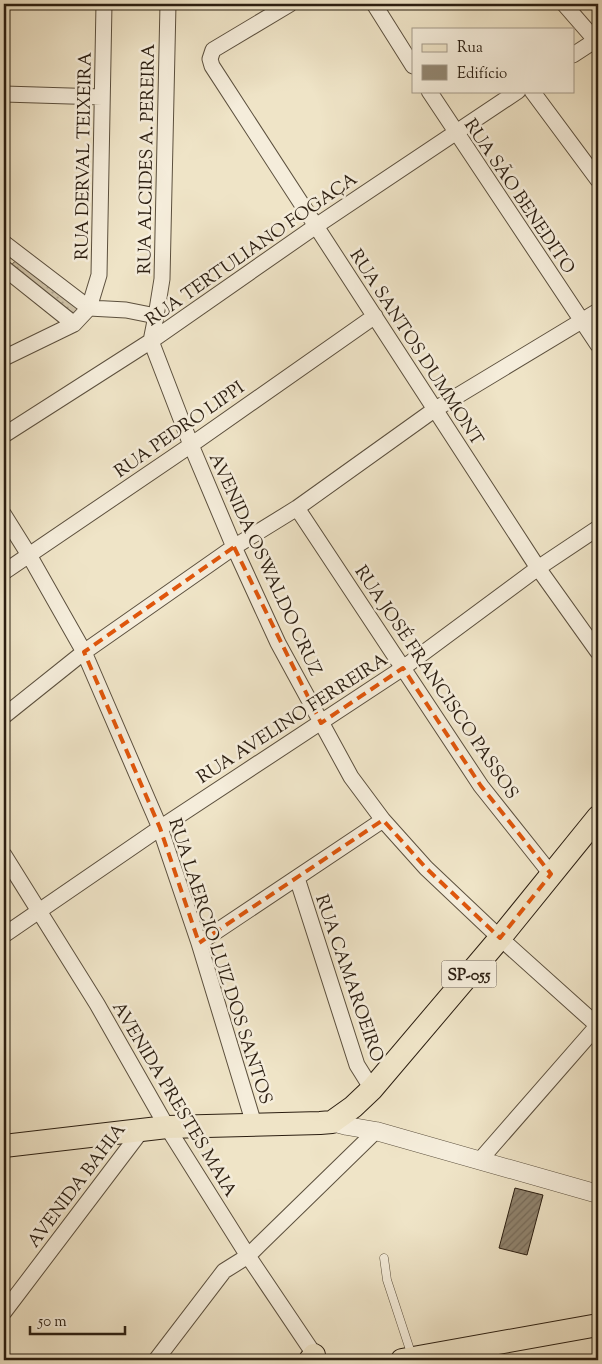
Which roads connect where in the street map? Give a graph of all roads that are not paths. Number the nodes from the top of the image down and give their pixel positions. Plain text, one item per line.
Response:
1 (104, 4) edge
2 (168, 4) edge
3 (290, 4) edge
4 (374, 4) edge
5 (564, 4) edge
6 (597, 42) edge
7 (574, 54) edge
8 (412, 64) edge
9 (430, 92) edge
10 (516, 92) edge
11 (533, 92) edge
12 (4, 94) edge
13 (102, 97) junction
14 (455, 133) junction
15 (598, 180) edge
16 (316, 226) junction
17 (8, 251) edge
18 (4, 268) edge
19 (89, 308) junction
20 (598, 311) edge
21 (156, 316) junction
22 (375, 316) junction
23 (582, 321) junction
24 (74, 324) junction
25 (151, 341) junction
26 (598, 345) edge
27 (4, 358) edge
28 (434, 410) junction
29 (4, 435) edge
30 (191, 445) junction
31 (297, 508) junction
32 (4, 515) edge
33 (598, 528) edge
34 (234, 547) junction
35 (29, 555) junction
36 (538, 568) junction
37 (4, 572) edge
38 (84, 652) junction
39 (598, 652) edge
40 (403, 668) junction
41 (4, 716) edge
42 (321, 723) junction
43 (598, 817) edge
44 (383, 820) junction
45 (160, 828) junction
46 (4, 855) edge
47 (551, 874) junction
48 (297, 878) junction
49 (39, 911) junction
50 (4, 936) edge
51 (500, 938) junction
52 (200, 943) junction
53 (598, 1025) edge
54 (372, 1089) junction
55 (332, 1122) junction
56 (254, 1124) junction
57 (167, 1127) junction
58 (142, 1130) junction
59 (376, 1131) junction
60 (4, 1146) edge
61 (480, 1160) junction
62 (598, 1194) edge
63 (248, 1256) junction
64 (384, 1258) dead end
65 (4, 1312) edge
66 (598, 1325) edge
67 (314, 1358) edge
68 (407, 1359) edge
69 (156, 1360) edge

1 - 13 street, RUA DERVAL TEIXEIRA
2 - 21 street, RUA ALCIDES A. PEREIRA
3 - 16 street, RUA SANTOS DUMMONT
4 - 8 street
5 - 6 street
6 - 7 street
9 - 14 street, RUA SÃO BENEDITO
10 - 14 street, RUA TERTULIANO FOGAÇA
11 - 15 street
12 - 13 street
13 - 19 street, RUA DERVAL TEIXEIRA
14 - 16 street, RUA TERTULIANO FOGAÇA
14 - 23 street, RUA SÃO BENEDITO
16 - 22 street, RUA SANTOS DUMMONT
16 - 25 street, RUA TERTULIANO FOGAÇA
17 - 19 street
18 - 24 street
19 - 21 street
19 - 24 street
20 - 23 street
21 - 25 street, RUA ALCIDES A. PEREIRA
22 - 28 street, RUA SANTOS DUMMONT
22 - 30 street, RUA PEDRO LIPPI
23 - 26 street, RUA SÃO BENEDITO
23 - 28 street
24 - 27 street
25 - 29 street, RUA TERTULIANO FOGAÇA
25 - 30 street, AVENIDA OSWALDO CRUZ
28 - 31 street
28 - 36 street, RUA SANTOS DUMMONT
30 - 34 street, AVENIDA OSWALDO CRUZ
30 - 35 street, RUA PEDRO LIPPI
31 - 34 street
31 - 40 street, RUA JOSÉ FRANCISCO PASSOS
32 - 35 street, RUA LAERCIO LUIZ DOS SANTOS
33 - 36 street, RUA AVELINO FERREIRA
34 - 38 street
34 - 42 street, AVENIDA OSWALDO CRUZ
35 - 37 street, RUA PEDRO LIPPI
35 - 38 street, RUA LAERCIO LUIZ DOS SANTOS
36 - 39 street, RUA SANTOS DUMMONT
36 - 40 street, RUA AVELINO FERREIRA
38 - 41 street
38 - 45 street, RUA LAERCIO LUIZ DOS SANTOS
40 - 42 street, RUA AVELINO FERREIRA
40 - 47 street, RUA JOSÉ FRANCISCO PASSOS
42 - 44 street, AVENIDA OSWALDO CRUZ
42 - 45 street, RUA AVELINO FERREIRA
43 - 47 main road, SP-055
44 - 48 street
44 - 51 street, AVENIDA OSWALDO CRUZ
45 - 49 street, RUA AVELINO FERREIRA
45 - 52 street, RUA LAERCIO LUIZ DOS SANTOS
46 - 49 street, AVENIDA PRESTES MAIA
47 - 51 main road, SP-055
48 - 52 street
48 - 54 street, RUA CAMAROEIRO
49 - 50 street, RUA AVELINO FERREIRA
49 - 57 street, AVENIDA PRESTES MAIA
51 - 53 street, AVENIDA OSWALDO CRUZ
51 - 54 main road, SP-055
52 - 56 street, RUA LAERCIO LUIZ DOS SANTOS
53 - 61 street
54 - 55 main road, SP-055
55 - 56 main road
55 - 59 street
56 - 57 main road
57 - 58 main road
57 - 63 street, AVENIDA PRESTES MAIA
58 - 60 main road
58 - 65 street, AVENIDA BAHIA
59 - 61 street
59 - 63 street
61 - 62 street
63 - 67 street, AVENIDA PRESTES MAIA
63 - 69 street
64 - 68 lane
66 - 68 main road

